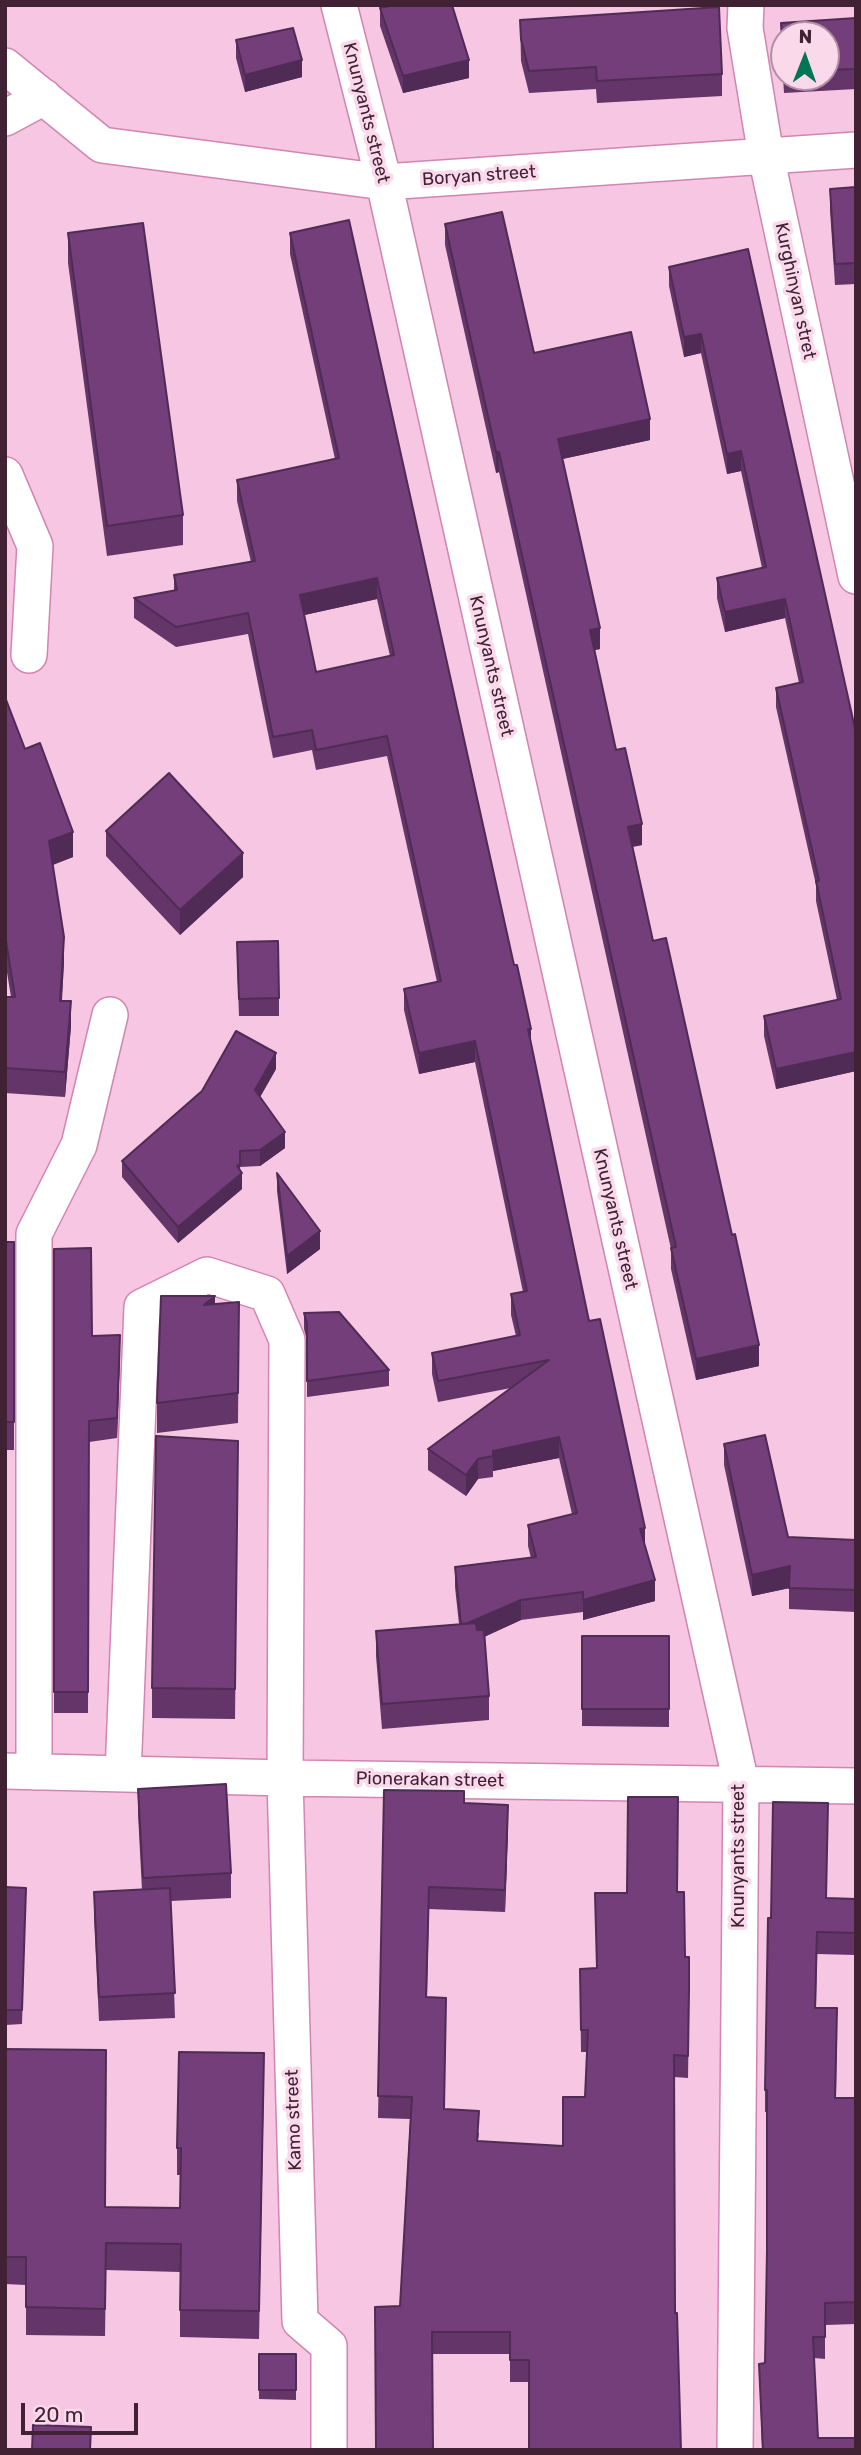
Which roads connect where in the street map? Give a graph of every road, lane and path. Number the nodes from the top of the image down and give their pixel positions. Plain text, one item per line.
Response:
1 (339, 5) edge
2 (746, 5) edge
3 (5, 66) edge
4 (44, 97) junction
5 (5, 118) edge
6 (856, 150) edge
7 (766, 156) junction
8 (384, 182) junction
9 (5, 475) edge
10 (856, 576) edge
11 (29, 655) dead end
12 (110, 1015) dead end
13 (20, 1771) edge
14 (122, 1774) junction
15 (285, 1778) junction
16 (741, 1783) junction
17 (856, 1786) edge
18 (329, 2450) edge
19 (735, 2450) edge

1 - 8 street, Knunyants street
2 - 7 street, Kurghinyan stret
3 - 4 street, Boryan street
4 - 5 street
4 - 8 street, Boryan street
6 - 7 street, Boryan street
7 - 8 street, Boryan street
7 - 10 street, Kurghinyan stret
8 - 16 street, Knunyants street
9 - 11 street
12 - 13 street
13 - 14 street, Pionerakan street
14 - 15 street, Pionerakan street
14 - 15 street, Kamo street
15 - 16 street, Pionerakan street
15 - 18 street, Kamo street
16 - 17 street, Pionerakan street
16 - 19 street, Knunyants street

